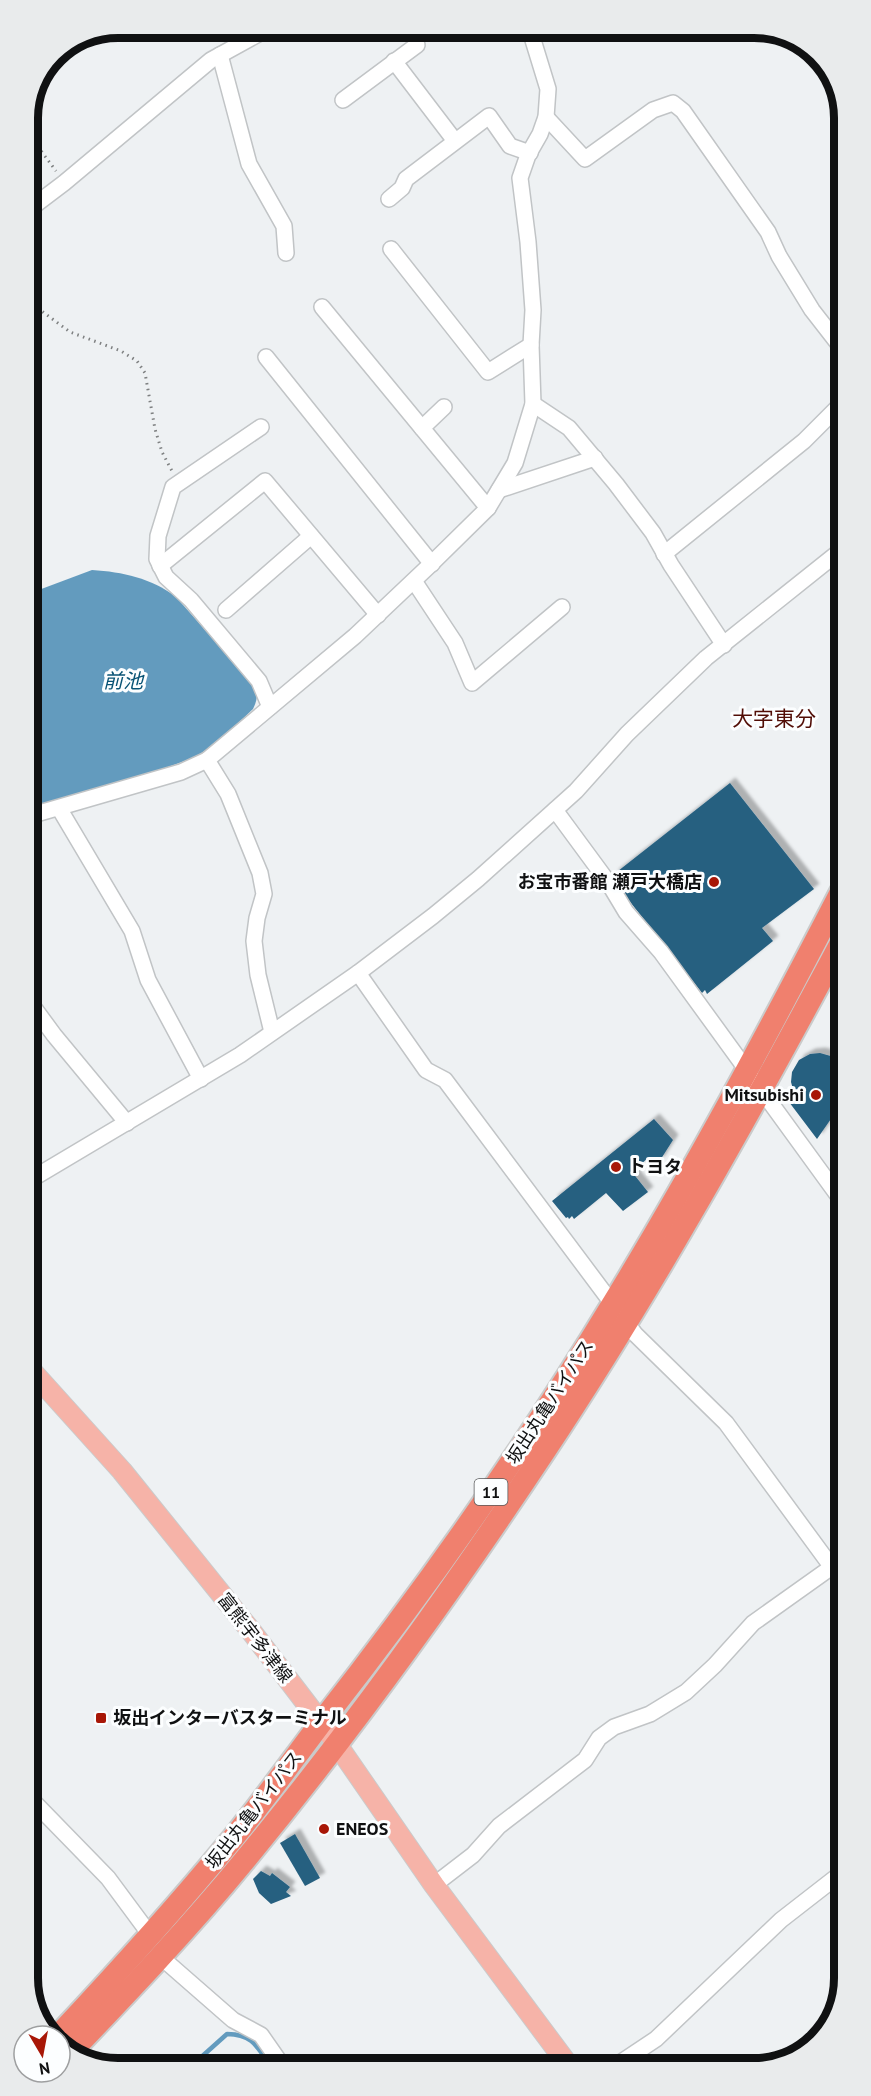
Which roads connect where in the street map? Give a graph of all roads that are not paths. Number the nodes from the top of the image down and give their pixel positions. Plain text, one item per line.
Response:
1 (251, 38) edge
2 (532, 38) edge
3 (417, 45) dead end
4 (220, 55) junction
5 (394, 61) junction
6 (343, 100) dead end
7 (546, 117) junction
8 (455, 141) junction
9 (530, 153) junction
10 (389, 199) dead end
11 (38, 203) edge
12 (391, 249) dead end
13 (286, 253) dead end
14 (322, 307) dead end
15 (834, 338) edge
16 (531, 345) junction
17 (266, 357) dead end
18 (533, 404) junction
19 (444, 407) dead end
20 (834, 411) edge
21 (261, 427) dead end
22 (422, 428) junction
23 (595, 458) junction
24 (499, 490) junction
25 (488, 508) junction
26 (311, 536) junction
27 (664, 554) junction
28 (834, 556) edge
29 (432, 564) junction
30 (160, 566) junction
31 (414, 581) junction
32 (562, 607) dead end
33 (226, 610) dead end
34 (378, 615) junction
35 (724, 645) junction
36 (270, 707) junction
37 (207, 760) junction
38 (59, 807) junction
39 (555, 810) junction
40 (38, 813) edge
41 (834, 905) edge
42 (834, 958) edge
43 (358, 973) junction
44 (38, 1013) edge
45 (272, 1032) junction
46 (748, 1071) junction
47 (201, 1079) junction
48 (762, 1091) junction
49 (127, 1123) junction
50 (38, 1175) edge
51 (834, 1190) edge
52 (620, 1313) junction
53 (38, 1378) edge
54 (834, 1558) edge
55 (834, 1564) edge
56 (321, 1723) junction
57 (336, 1743) junction
58 (38, 1806) edge
59 (834, 1879) edge
60 (434, 1885) junction
61 (151, 1936) junction
62 (162, 1958) junction
63 (69, 2024) edge
64 (76, 2047) edge
65 (277, 2058) edge
66 (563, 2058) edge
67 (628, 2058) edge

1 - 4 street
2 - 7 street
3 - 5 street
4 - 11 street
4 - 13 street
5 - 6 street
5 - 8 street
7 - 9 street
7 - 15 street
8 - 9 street
8 - 10 street
9 - 16 street
12 - 16 street
14 - 22 street
16 - 18 street
17 - 29 street
18 - 23 street
18 - 24 street
19 - 22 street
20 - 27 street
21 - 30 street
22 - 25 street
23 - 24 street
23 - 27 street
24 - 25 street
25 - 29 street
26 - 30 street
26 - 33 street
26 - 34 street
27 - 35 street
28 - 35 street
29 - 31 street
30 - 36 street
31 - 32 street
31 - 34 street
34 - 36 street
35 - 39 street
36 - 37 street
37 - 38 street
37 - 45 street
38 - 40 street
38 - 47 street
39 - 43 street
39 - 46 street
41 - 46 highway, 坂出丸亀バイパス / 11
42 - 48 highway, 坂出丸亀バイパス / 11
43 - 45 street
43 - 52 street
44 - 49 street
45 - 47 street
46 - 48 street
46 - 52 highway, 坂出丸亀バイパス / 11
47 - 49 street
48 - 51 street
48 - 52 highway, 坂出丸亀バイパス / 11
49 - 50 street
52 - 54 street
52 - 56 highway, 坂出丸亀バイパス / 11
52 - 57 highway, 坂出丸亀バイパス / 11
53 - 56 main road, 富熊宇多津線
55 - 60 street
56 - 57 main road, 富熊宇多津線
56 - 61 highway, 坂出丸亀バイパス / 11
57 - 60 main road, 富熊宇多津線
57 - 62 highway, 坂出丸亀バイパス / 11
58 - 61 street
59 - 67 street
60 - 66 main road, 富熊宇多津線
61 - 63 highway, 坂出丸亀バイパス / 11
62 - 64 highway, 坂出丸亀バイパス / 11
62 - 65 street

